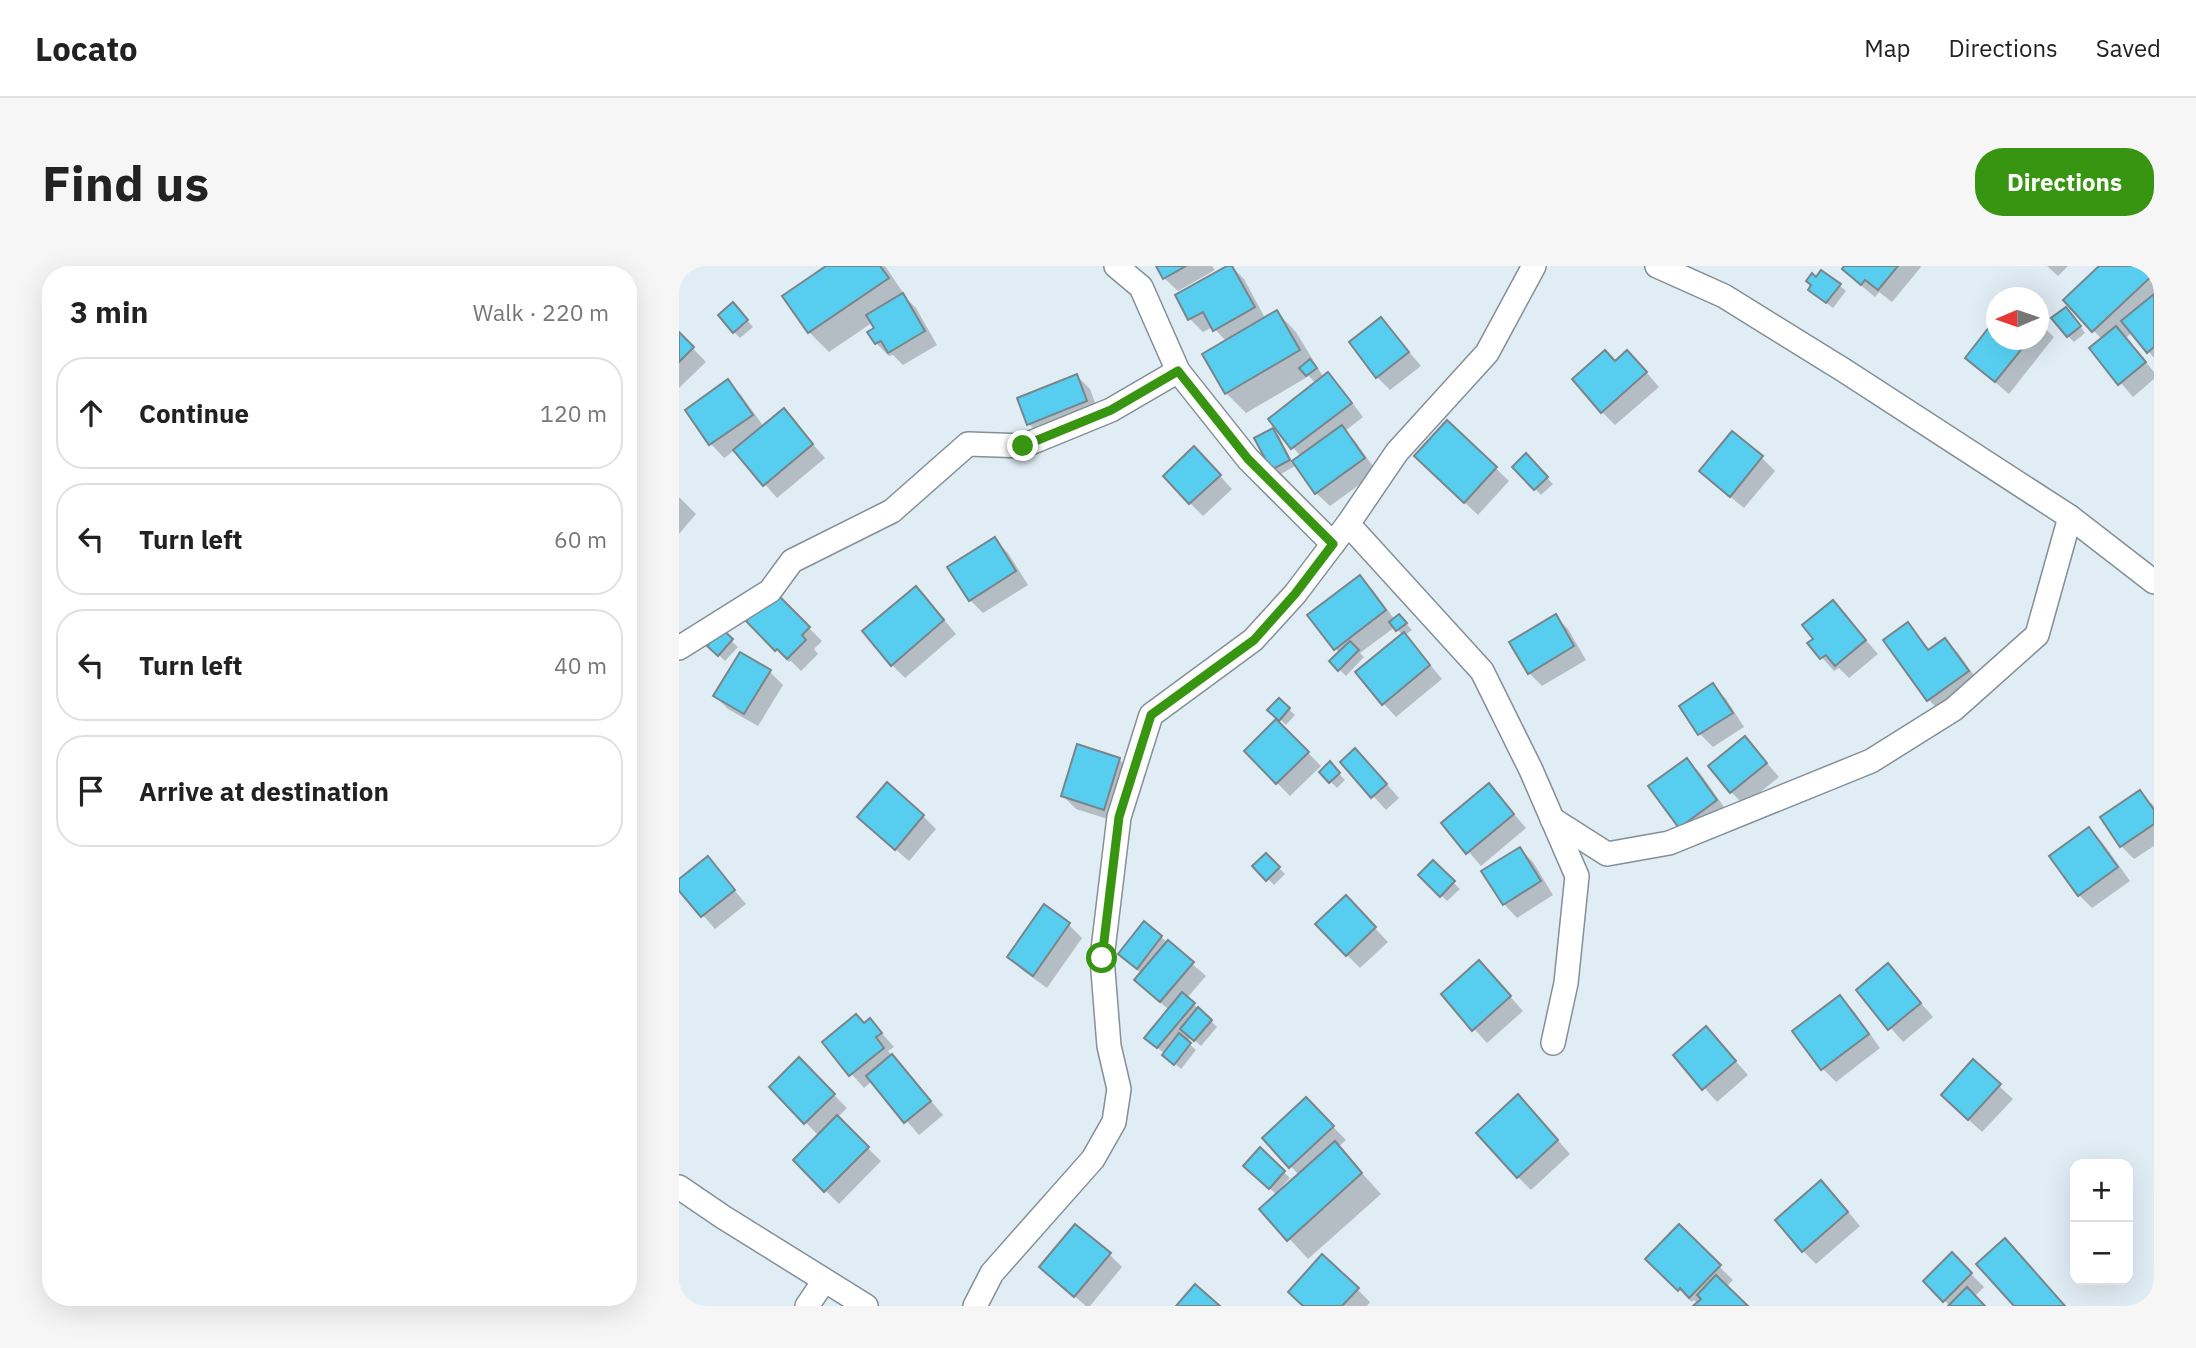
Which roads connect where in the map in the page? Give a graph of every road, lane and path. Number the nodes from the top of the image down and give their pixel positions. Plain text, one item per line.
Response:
1 (1117, 266) edge
2 (1534, 266) edge
3 (1657, 266) edge
4 (1178, 371) junction
5 (2070, 517) junction
6 (1348, 524) junction
7 (1333, 544) junction
8 (2154, 582) edge
9 (679, 648) edge
10 (1552, 819) junction
11 (1553, 1043) dead end
12 (679, 1187) edge
13 (824, 1281) junction
14 (972, 1305) edge
15 (807, 1306) edge
16 (866, 1306) edge

1 - 4 street
2 - 6 street
3 - 5 street
4 - 7 street
4 - 9 street
5 - 8 street
5 - 10 street
6 - 7 street
6 - 10 street
7 - 14 street
10 - 11 street
12 - 13 street
13 - 15 street
13 - 16 street

